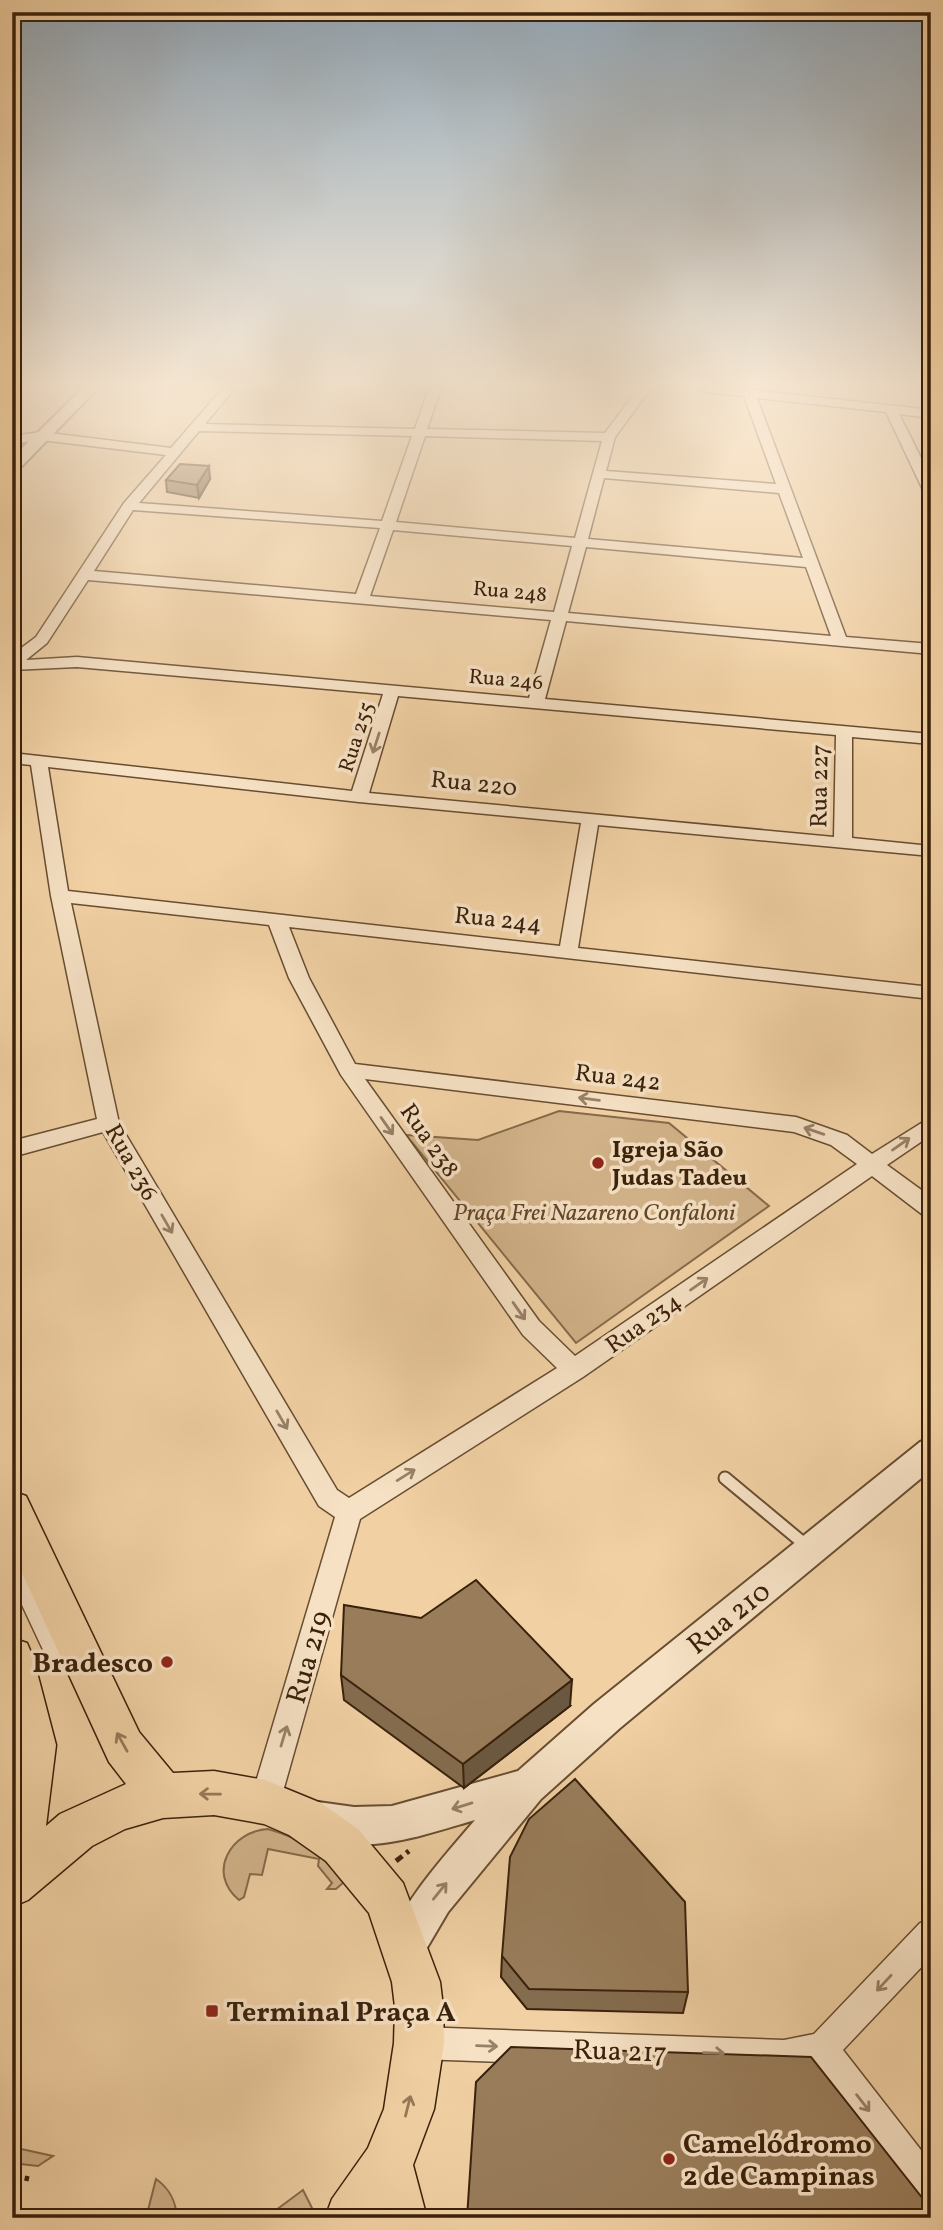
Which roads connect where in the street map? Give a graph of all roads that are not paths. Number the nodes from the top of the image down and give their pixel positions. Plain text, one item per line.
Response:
1 (140, 492) edge
2 (399, 492) edge
3 (594, 492) edge
4 (785, 492) edge
5 (129, 506) junction
6 (388, 525) junction
7 (581, 542) junction
8 (811, 563) junction
9 (85, 575) junction
10 (362, 599) junction
11 (560, 616) junction
12 (42, 640) junction
13 (840, 641) junction
14 (931, 649) edge
15 (77, 662) junction
16 (12, 664) edge
17 (393, 690) junction
18 (536, 703) junction
19 (844, 731) junction
20 (931, 739) edge
21 (12, 758) edge
22 (39, 761) junction
23 (359, 797) junction
24 (590, 819) junction
25 (842, 843) junction
26 (931, 851) edge
27 (60, 896) junction
28 (276, 919) junction
29 (568, 952) junction
30 (931, 993) edge
31 (348, 1070) junction
32 (108, 1123) junction
33 (931, 1124) edge
34 (12, 1149) edge
35 (872, 1164) junction
36 (931, 1209) edge
37 (573, 1370) junction
38 (931, 1451) edge
39 (725, 1478) dead end
40 (12, 1508) edge
41 (349, 1512) junction
42 (810, 1549) junction
43 (12, 1565) edge
44 (12, 1657) edge
45 (58, 1664) dead end
46 (528, 1786) junction
47 (163, 1796) junction
48 (265, 1802) junction
49 (305, 1819) junction
50 (14, 1882) edge
51 (931, 1934) edge
52 (404, 1949) junction
53 (419, 2043) junction
54 (822, 2049) junction
55 (387, 2165) junction
56 (931, 2191) edge
57 (351, 2218) edge
58 (401, 2218) edge

1 - 5 street
2 - 6 street
3 - 7 street
4 - 8 street
5 - 6 street
5 - 9 street
6 - 7 street
6 - 10 street
7 - 8 street
7 - 11 street
8 - 13 street
9 - 10 street, Rua 248
9 - 12 street
10 - 11 street, Rua 248
11 - 13 street, Rua 248
11 - 18 street
12 - 15 street, Rua 246
12 - 16 street
13 - 14 street, Rua 248
15 - 16 street, Rua 246
15 - 17 street, Rua 246
17 - 18 street, Rua 246
17 -> 23 street, Rua 255
18 - 19 street, Rua 246
19 - 20 street, Rua 246
19 - 25 street, Rua 227
21 - 22 street, Rua 220
22 - 23 street, Rua 220
22 - 27 street, Rua 236
23 - 24 street, Rua 220
24 - 25 street, Rua 220
24 - 29 street
25 - 26 street, Rua 220
27 - 28 street, Rua 244
27 - 32 street, Rua 236
28 - 29 street, Rua 244
28 - 31 street, Rua 238
29 - 30 street, Rua 244
35 -> 31 street, Rua 242
31 -> 37 street, Rua 238
32 - 34 street
32 -> 41 street, Rua 236
35 -> 33 street, Rua 234
35 - 36 street, Rua 242
37 -> 35 street, Rua 234
41 -> 37 street, Rua 234
38 - 42 street, Rua 210
39 - 42 lane
47 -> 40 main road
48 -> 41 street, Rua 219
42 - 46 street, Rua 210
43 - 45 lane
44 - 50 main road
46 -> 49 street, Rua 210
52 -> 46 street, Rua 210
48 -> 47 main road
47 - 50 main road
48 - 49 main road
49 - 52 main road
51 -> 54 street
52 - 53 main road
53 -> 54 street, Rua 217
55 -> 53 main road
54 -> 56 street
55 - 57 main road
55 - 58 main road

